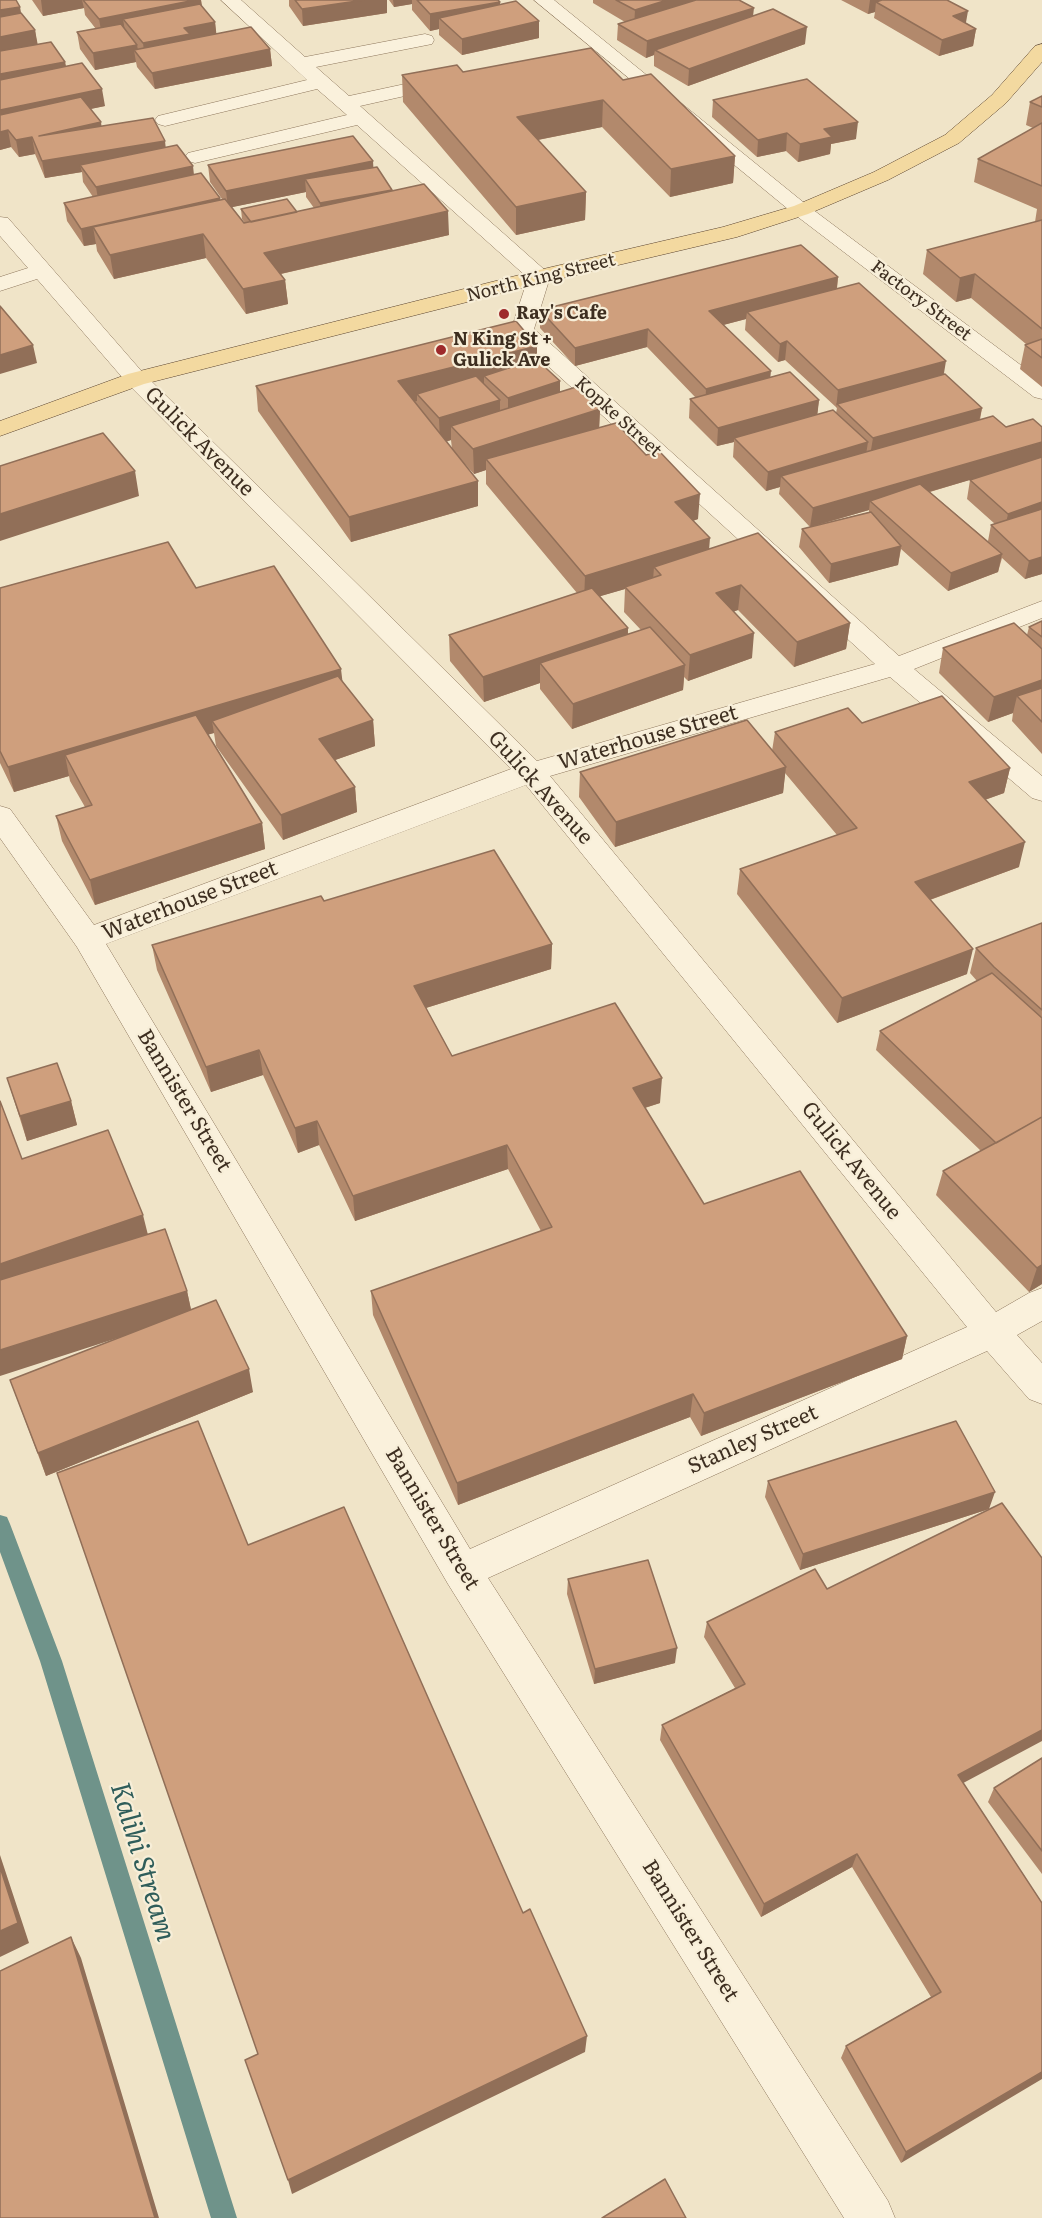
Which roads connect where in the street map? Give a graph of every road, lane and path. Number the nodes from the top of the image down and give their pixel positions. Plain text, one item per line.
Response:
1 (230, 0) edge
2 (543, 0) edge
3 (425, 40) dead end
4 (601, 47) junction
5 (578, 52) edge
6 (1039, 57) edge
7 (301, 64) junction
8 (462, 78) edge
9 (321, 82) junction
10 (353, 111) junction
11 (165, 120) dead end
12 (195, 157) dead end
13 (801, 210) junction
14 (0, 223) edge
15 (42, 271) junction
16 (539, 277) junction
17 (0, 284) edge
18 (136, 379) junction
19 (1042, 392) edge
20 (0, 429) edge
21 (1042, 609) edge
22 (895, 667) junction
23 (531, 772) junction
24 (1042, 791) edge
25 (0, 816) edge
26 (88, 939) junction
27 (1042, 1303) edge
28 (992, 1332) junction
29 (1042, 1388) edge
30 (462, 1571) junction
31 (871, 2218) edge

1 - 7 street
2 - 4 street, Factory Street
3 - 7 street
4 - 5 street
4 - 13 street, Factory Street
6 - 13 main road, North King Street
7 - 9 street
8 - 10 street
9 - 10 street
9 - 11 street
10 - 12 street
10 - 16 street
13 - 16 main road, North King Street
13 - 19 street, Factory Street
14 - 15 street, Gulick Avenue
15 - 17 street
15 - 18 street, Gulick Avenue
16 - 18 main road, North King Street
16 - 22 street, Kopke Street
18 - 20 main road, North King Street
18 - 23 street, Gulick Avenue
21 - 22 street, Waterhouse Street
22 - 23 street, Waterhouse Street
22 - 24 street, Kopke Street
23 - 26 street, Waterhouse Street
23 - 28 street, Gulick Avenue
25 - 26 street, Bannister Street
26 - 30 street, Bannister Street
27 - 28 street, Stanley Street
28 - 29 street, Gulick Avenue
28 - 30 street, Stanley Street
30 - 31 street, Bannister Street

